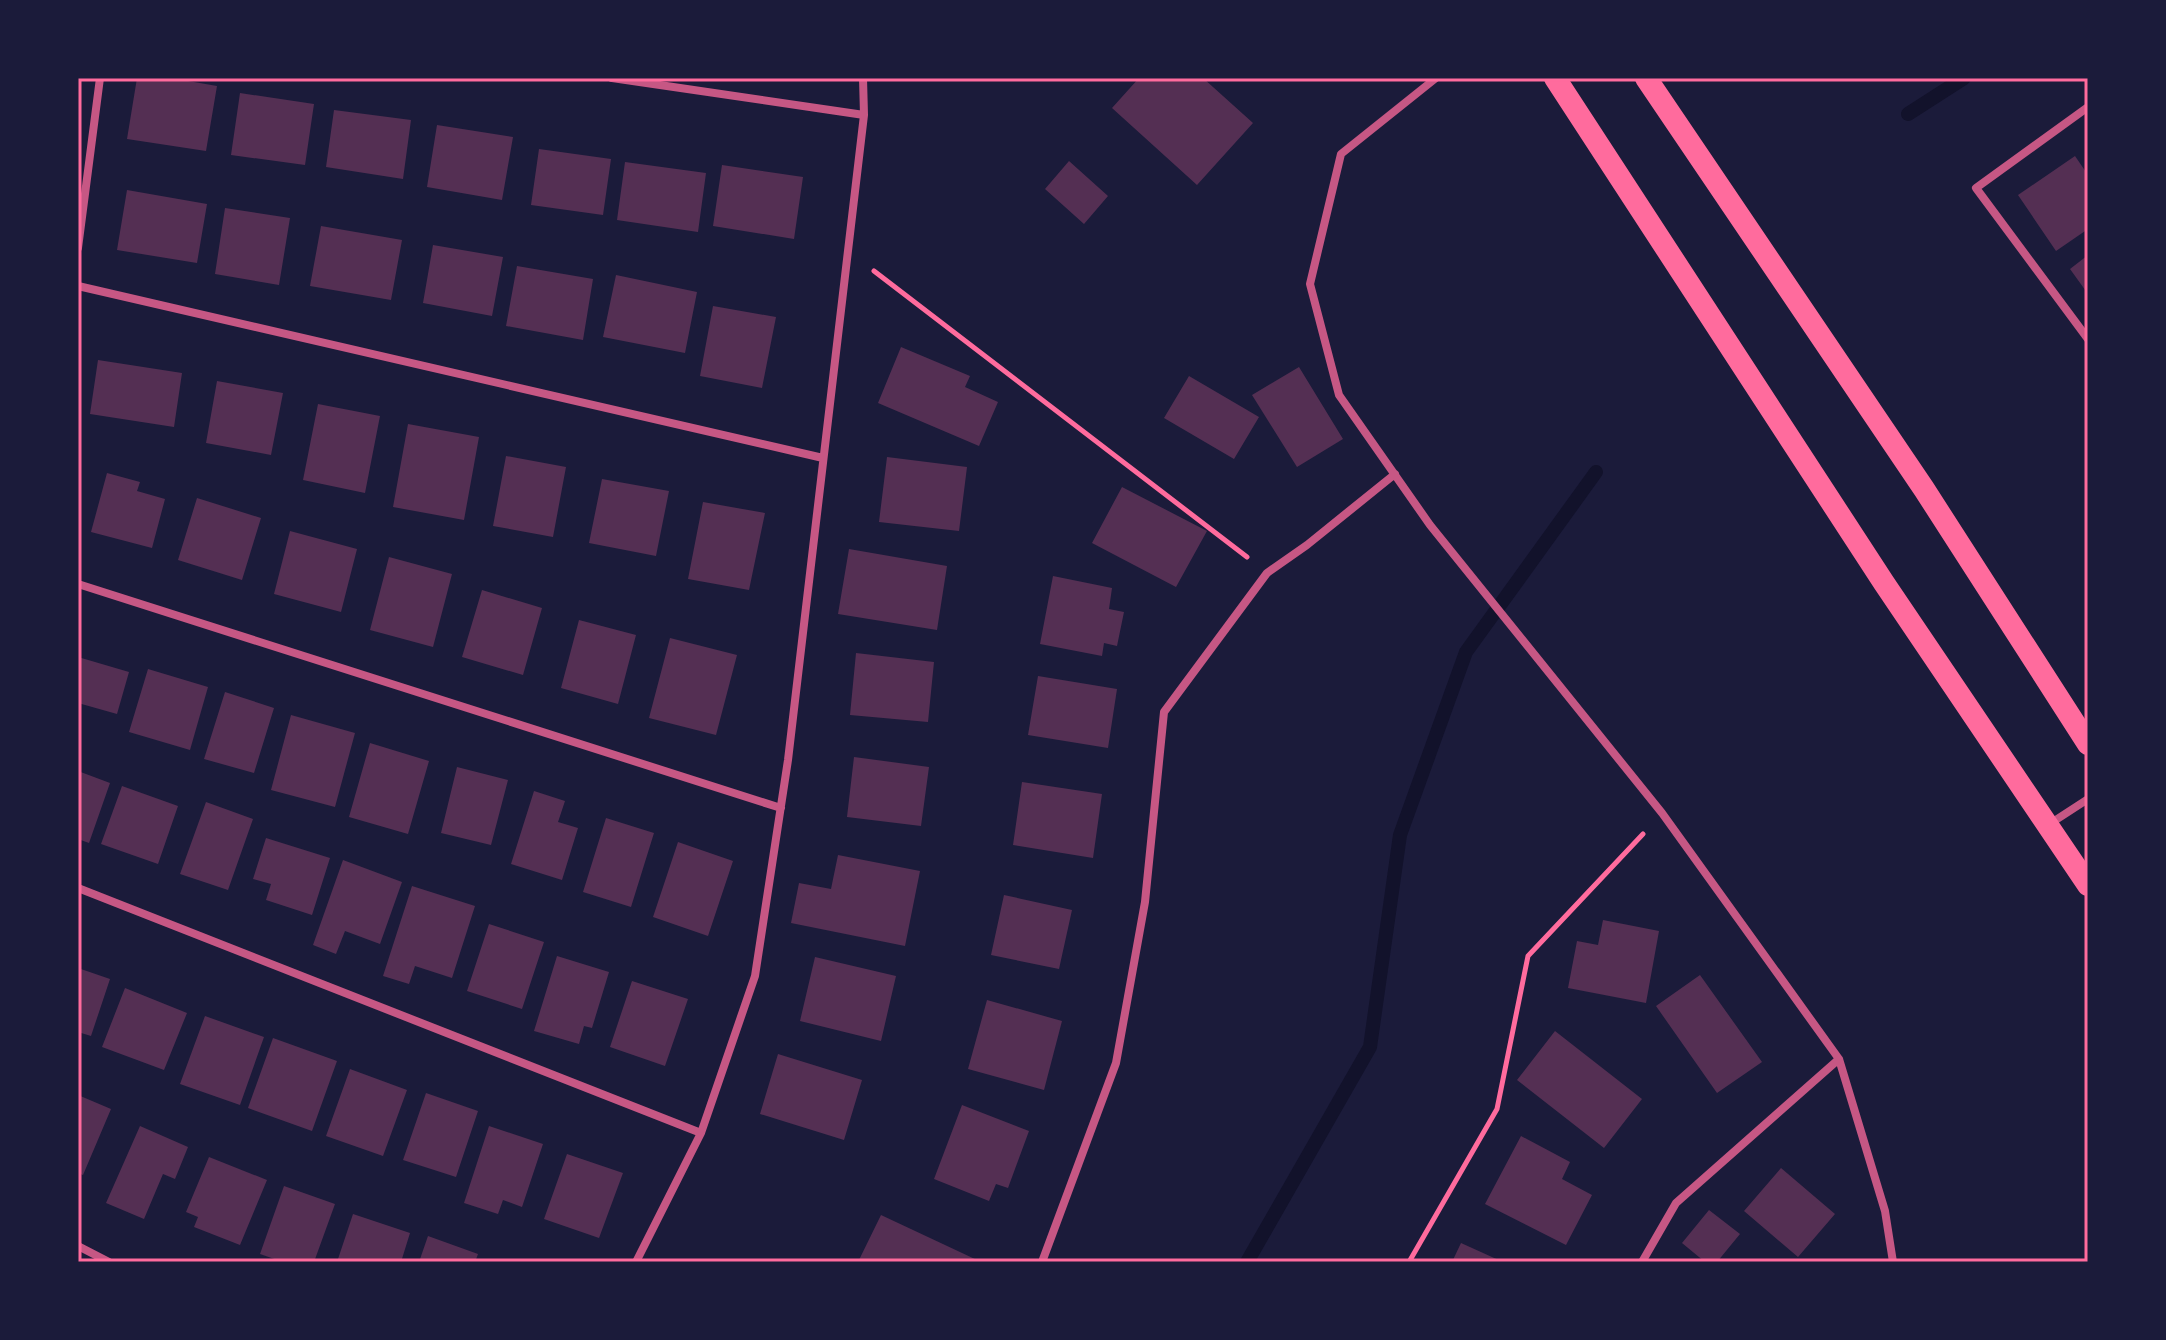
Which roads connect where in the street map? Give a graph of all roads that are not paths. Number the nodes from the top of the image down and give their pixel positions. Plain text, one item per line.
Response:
1 (100, 78) edge
2 (612, 78) edge
3 (863, 78) edge
4 (1436, 78) edge
5 (1555, 78) edge
6 (1646, 78) edge
7 (2088, 107) edge
8 (864, 115) junction
9 (78, 248) edge
10 (78, 286) edge
11 (2088, 339) edge
12 (823, 458) junction
13 (1395, 474) junction
14 (78, 584) edge
15 (2088, 744) edge
16 (2088, 799) edge
17 (781, 808) junction
18 (2048, 825) junction
19 (2088, 885) edge
20 (78, 888) edge
21 (1839, 1059) junction
22 (701, 1133) junction
23 (78, 1246) edge
24 (109, 1262) edge
25 (636, 1262) edge
26 (1042, 1262) edge
27 (1642, 1262) edge
28 (1893, 1262) edge

1 - 9 street
2 - 8 street
3 - 8 street
4 - 13 street
5 - 18 highway
6 - 15 highway
7 - 11 street
8 - 12 street
10 - 12 street
12 - 17 street
13 - 21 street
13 - 26 street
14 - 17 street
16 - 18 street
17 - 22 street
18 - 19 highway
20 - 22 street
21 - 27 street
21 - 28 street
22 - 25 street
23 - 24 street

